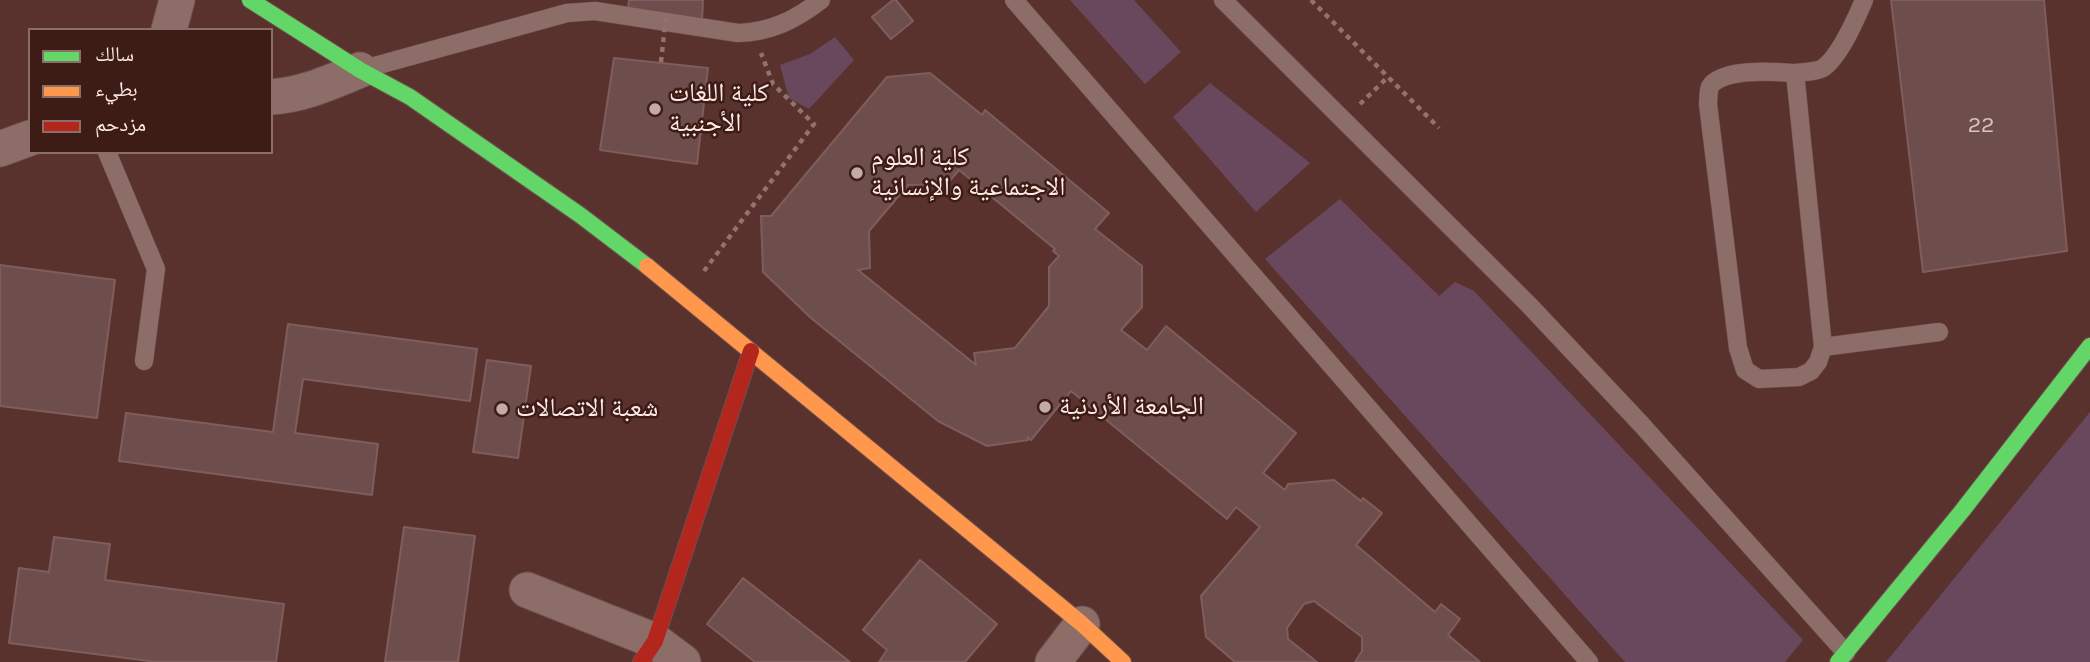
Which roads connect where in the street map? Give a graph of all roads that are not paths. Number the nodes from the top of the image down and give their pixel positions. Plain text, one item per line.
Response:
1 (177, 0) edge
2 (250, 0) edge
3 (821, 0) edge
4 (1014, 0) edge
5 (1223, 0) edge
6 (1864, 0) edge
7 (170, 28) edge
8 (360, 70) junction
9 (1795, 73) junction
10 (273, 97) edge
11 (28, 139) edge
12 (0, 149) edge
13 (108, 154) edge
14 (1940, 332) dead end
15 (1823, 347) junction
16 (2089, 349) edge
17 (751, 351) junction
18 (144, 360) dead end
19 (527, 590) dead end
20 (1082, 624) junction
21 (648, 651) edge
22 (1842, 657) edge
23 (683, 662) edge
24 (1053, 662) edge
25 (1123, 662) edge
26 (1590, 662) edge

1 - 7 street
2 - 8 street
3 - 8 lane
4 - 26 lane
5 - 22 lane
6 - 9 lane
8 - 10 street
8 - 17 street
9 - 15 lane
9 - 15 lane
11 - 12 street
13 - 18 lane
14 - 15 lane
16 - 22 street
17 - 20 street
17 - 21 street
19 - 21 street
20 - 24 street
20 - 25 street
21 - 23 street

